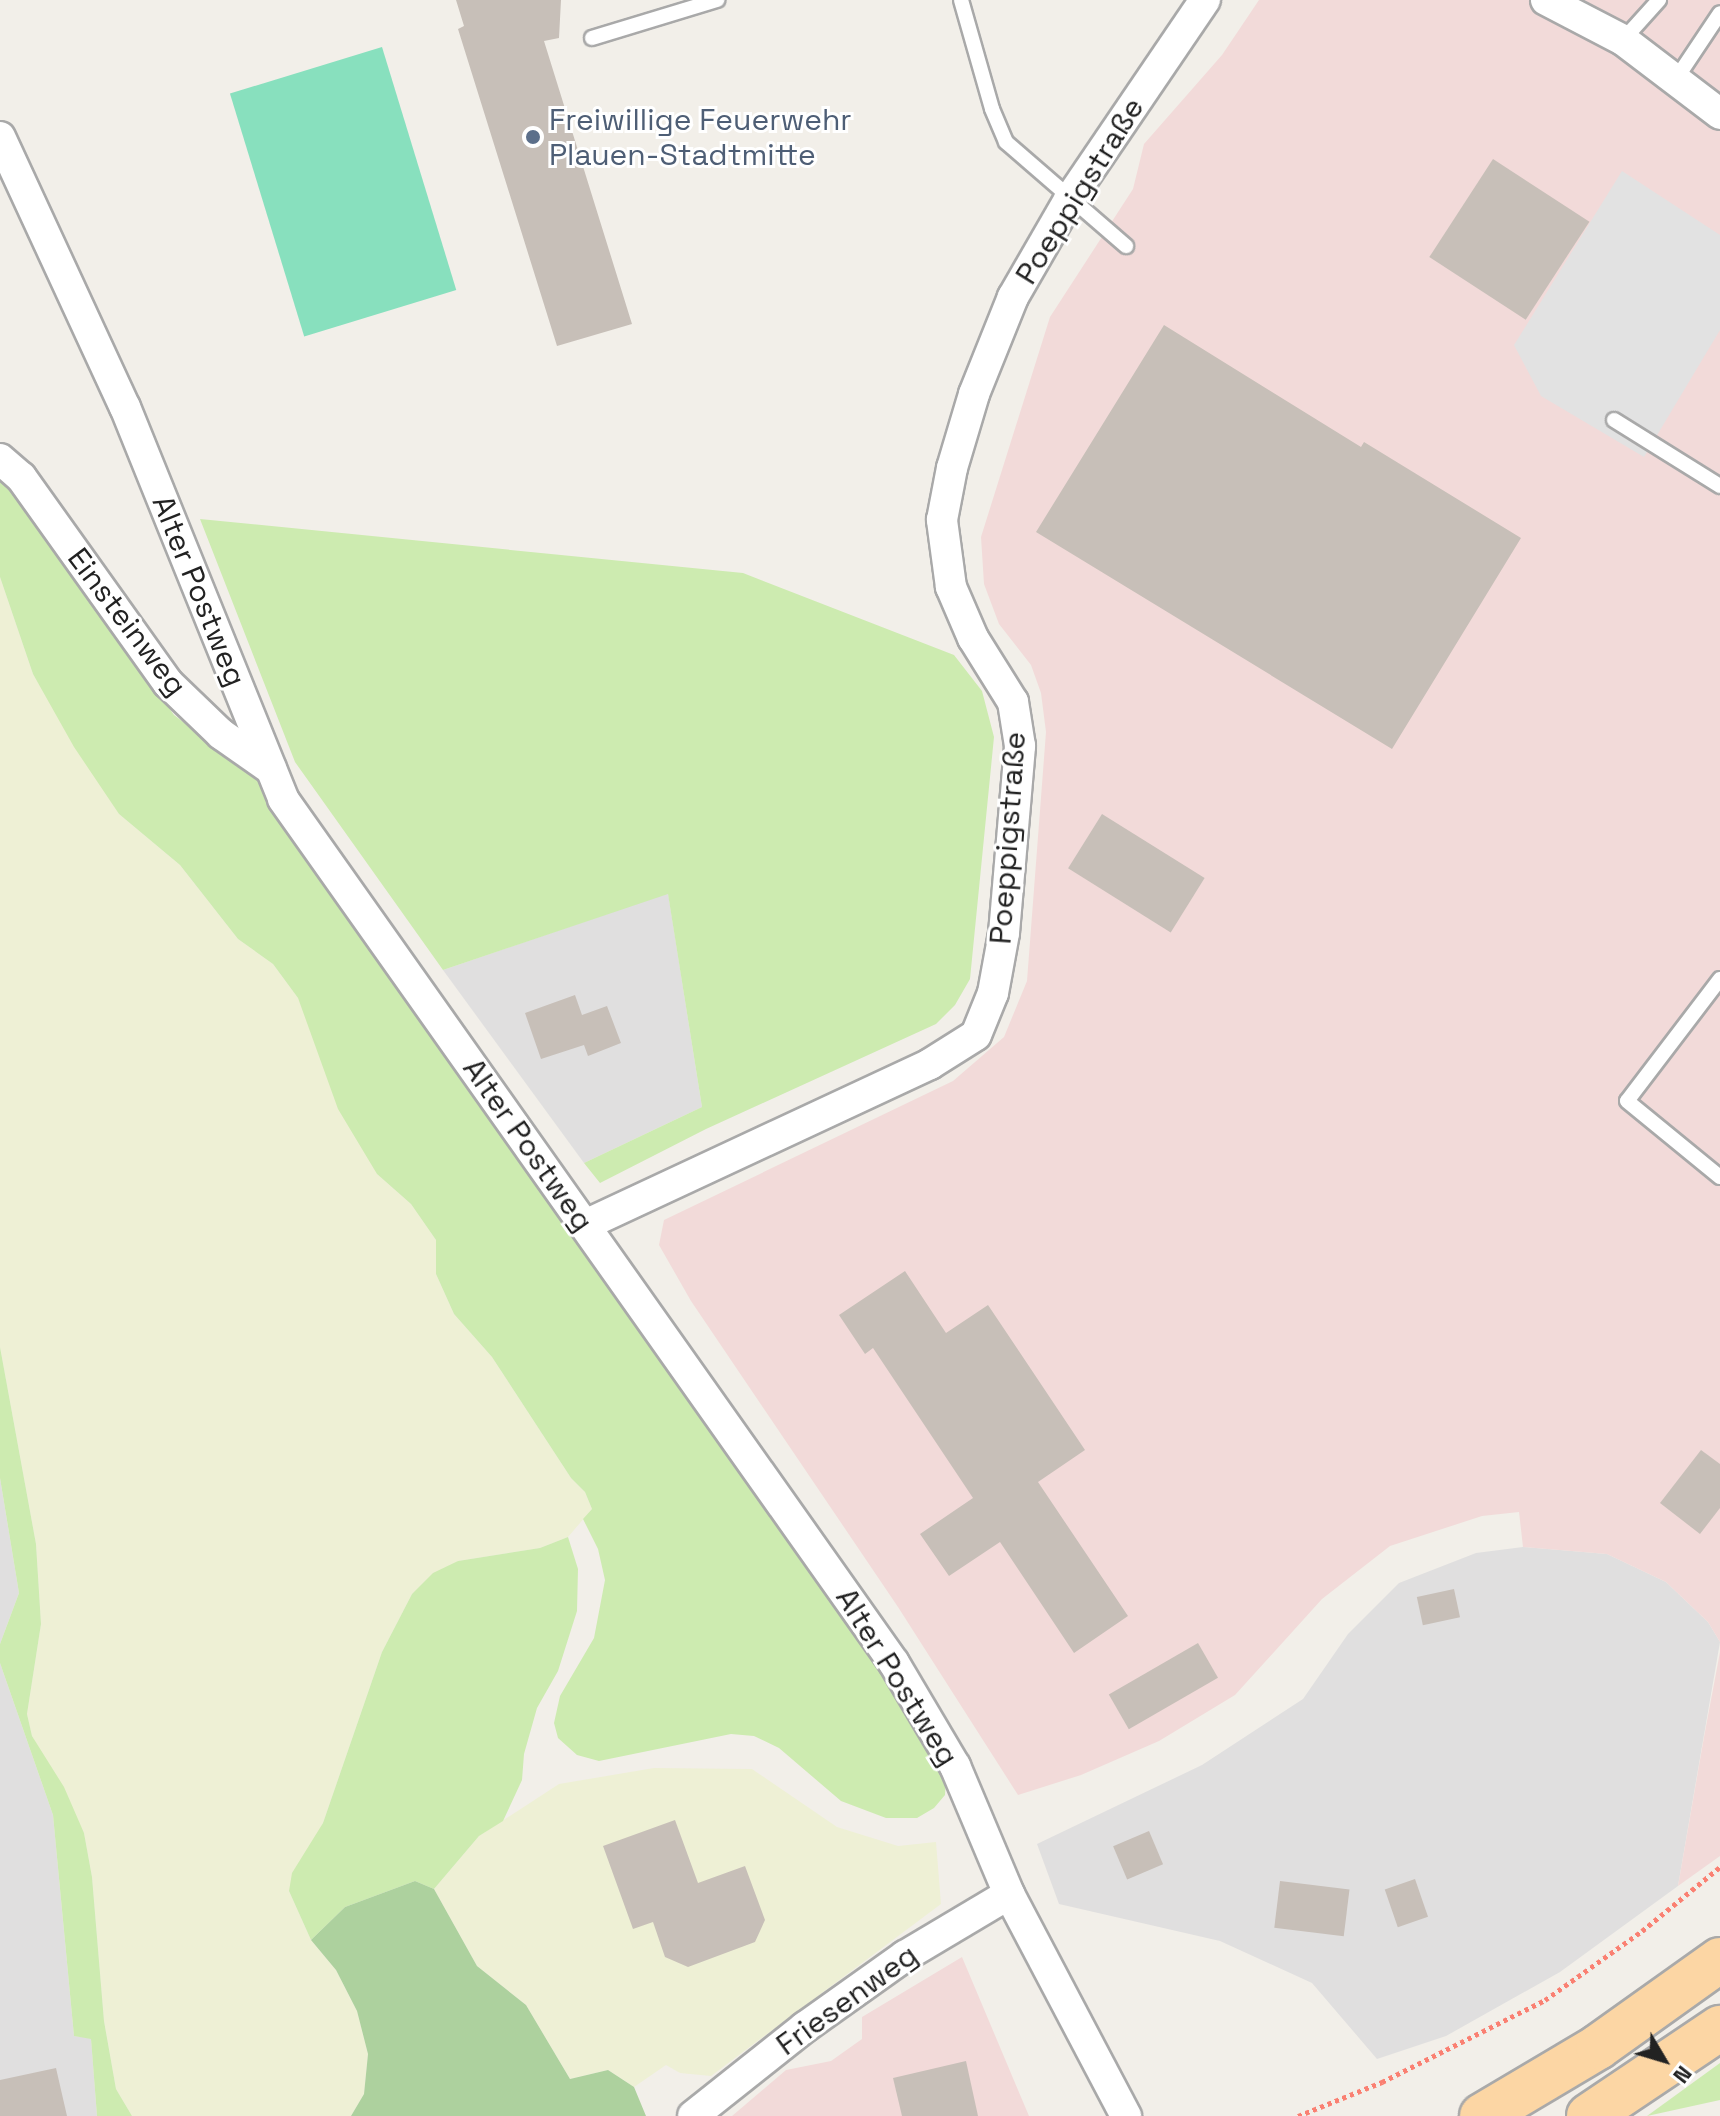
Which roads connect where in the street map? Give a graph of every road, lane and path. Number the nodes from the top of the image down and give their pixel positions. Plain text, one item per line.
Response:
1 (717, 0) edge
2 (961, 0) edge
3 (1205, 0) edge
4 (1546, 0) edge
5 (1659, 0) edge
6 (1720, 13) edge
7 (592, 38) dead end
8 (1623, 40) junction
9 (1676, 79) junction
10 (1720, 114) edge
11 (0, 137) edge
12 (1069, 200) junction
13 (1126, 246) dead end
14 (1614, 420) dead end
15 (0, 459) edge
16 (1720, 486) edge
17 (271, 769) junction
18 (1720, 979) edge
19 (1720, 1177) edge
20 (585, 1225) junction
21 (1720, 1867) edge
22 (1009, 1894) junction
23 (1720, 1960) edge
24 (1720, 2028) edge
25 (693, 2116) edge
26 (1126, 2116) edge
27 (1298, 2116) edge
28 (1482, 2116) edge
29 (1589, 2116) edge

1 - 7 lane
2 - 12 lane
3 - 12 street, Poeppigstraße
4 - 8 street
5 - 8 lane
6 - 9 lane
8 - 9 street
9 - 10 street
11 - 17 street, Alter Postweg
12 - 13 lane
12 - 20 street, Poeppigstraße
14 - 16 lane
15 - 17 street, Einsteinweg
17 - 20 street, Alter Postweg
18 - 19 lane
20 - 22 street, Alter Postweg
21 - 27 path
22 - 25 street, Friesenweg
22 - 26 street, Alter Postweg
23 - 28 main road
24 - 29 main road

